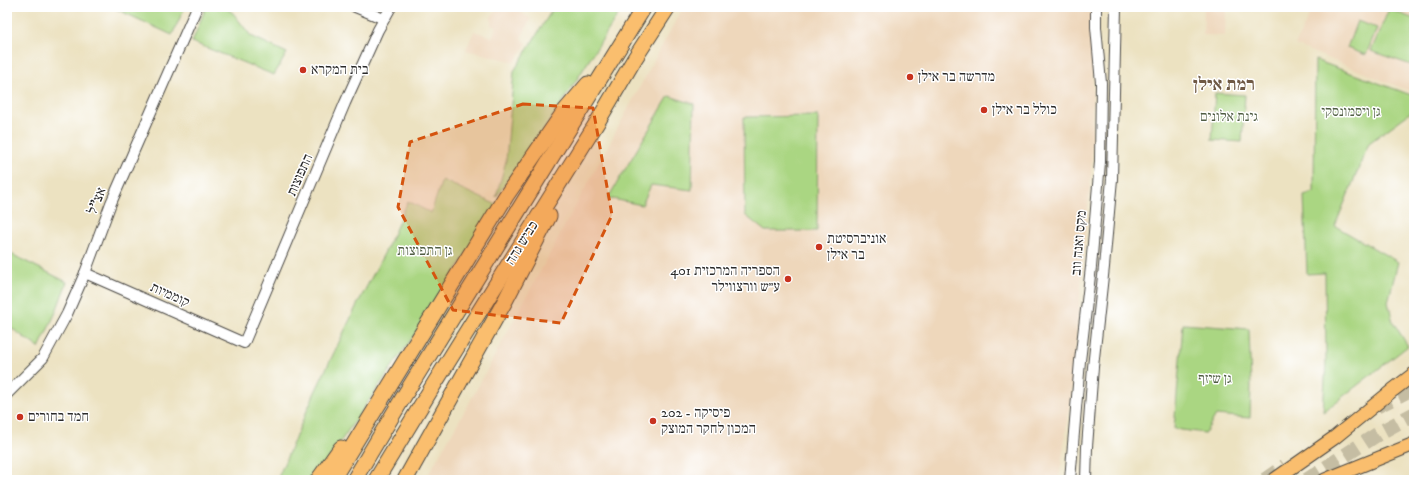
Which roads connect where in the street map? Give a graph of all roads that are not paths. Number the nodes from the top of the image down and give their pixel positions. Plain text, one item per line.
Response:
1 (197, 7) edge
2 (355, 7) edge
3 (391, 7) edge
4 (644, 7) edge
5 (668, 7) edge
6 (1096, 7) edge
7 (1116, 7) edge
8 (384, 19) junction
9 (623, 42) junction
10 (598, 121) junction
11 (85, 273) junction
12 (244, 343) joint
13 (410, 351) junction
14 (1414, 374) edge
15 (436, 381) junction
16 (7, 394) edge
17 (1414, 444) edge
18 (318, 480) edge
19 (332, 480) edge
20 (354, 480) edge
21 (376, 480) edge
22 (386, 480) edge
23 (405, 480) edge
24 (1070, 480) edge
25 (1086, 480) edge
26 (1274, 480) edge
27 (1325, 480) edge

1 - 11 street, אצ"ל
2 - 8 street
3 - 8 street, התפוצות
4 - 9 highway, כביש גהה
5 - 10 highway, כביש גהה
6 - 24 street, מקס ואנה ווב
7 - 25 street, מקס ואנה ווב
8 - 12 street, התפוצות
9 - 13 highway
9 - 20 highway, כביש גהה
10 - 15 highway, כביש גהה
10 - 23 highway
11 - 12 street, קוממיות
11 - 16 street, אצ"ל
13 - 18 highway
13 - 19 highway
14 - 26 main road
15 - 21 highway, כביש גהה
15 - 22 highway
17 - 27 main road

